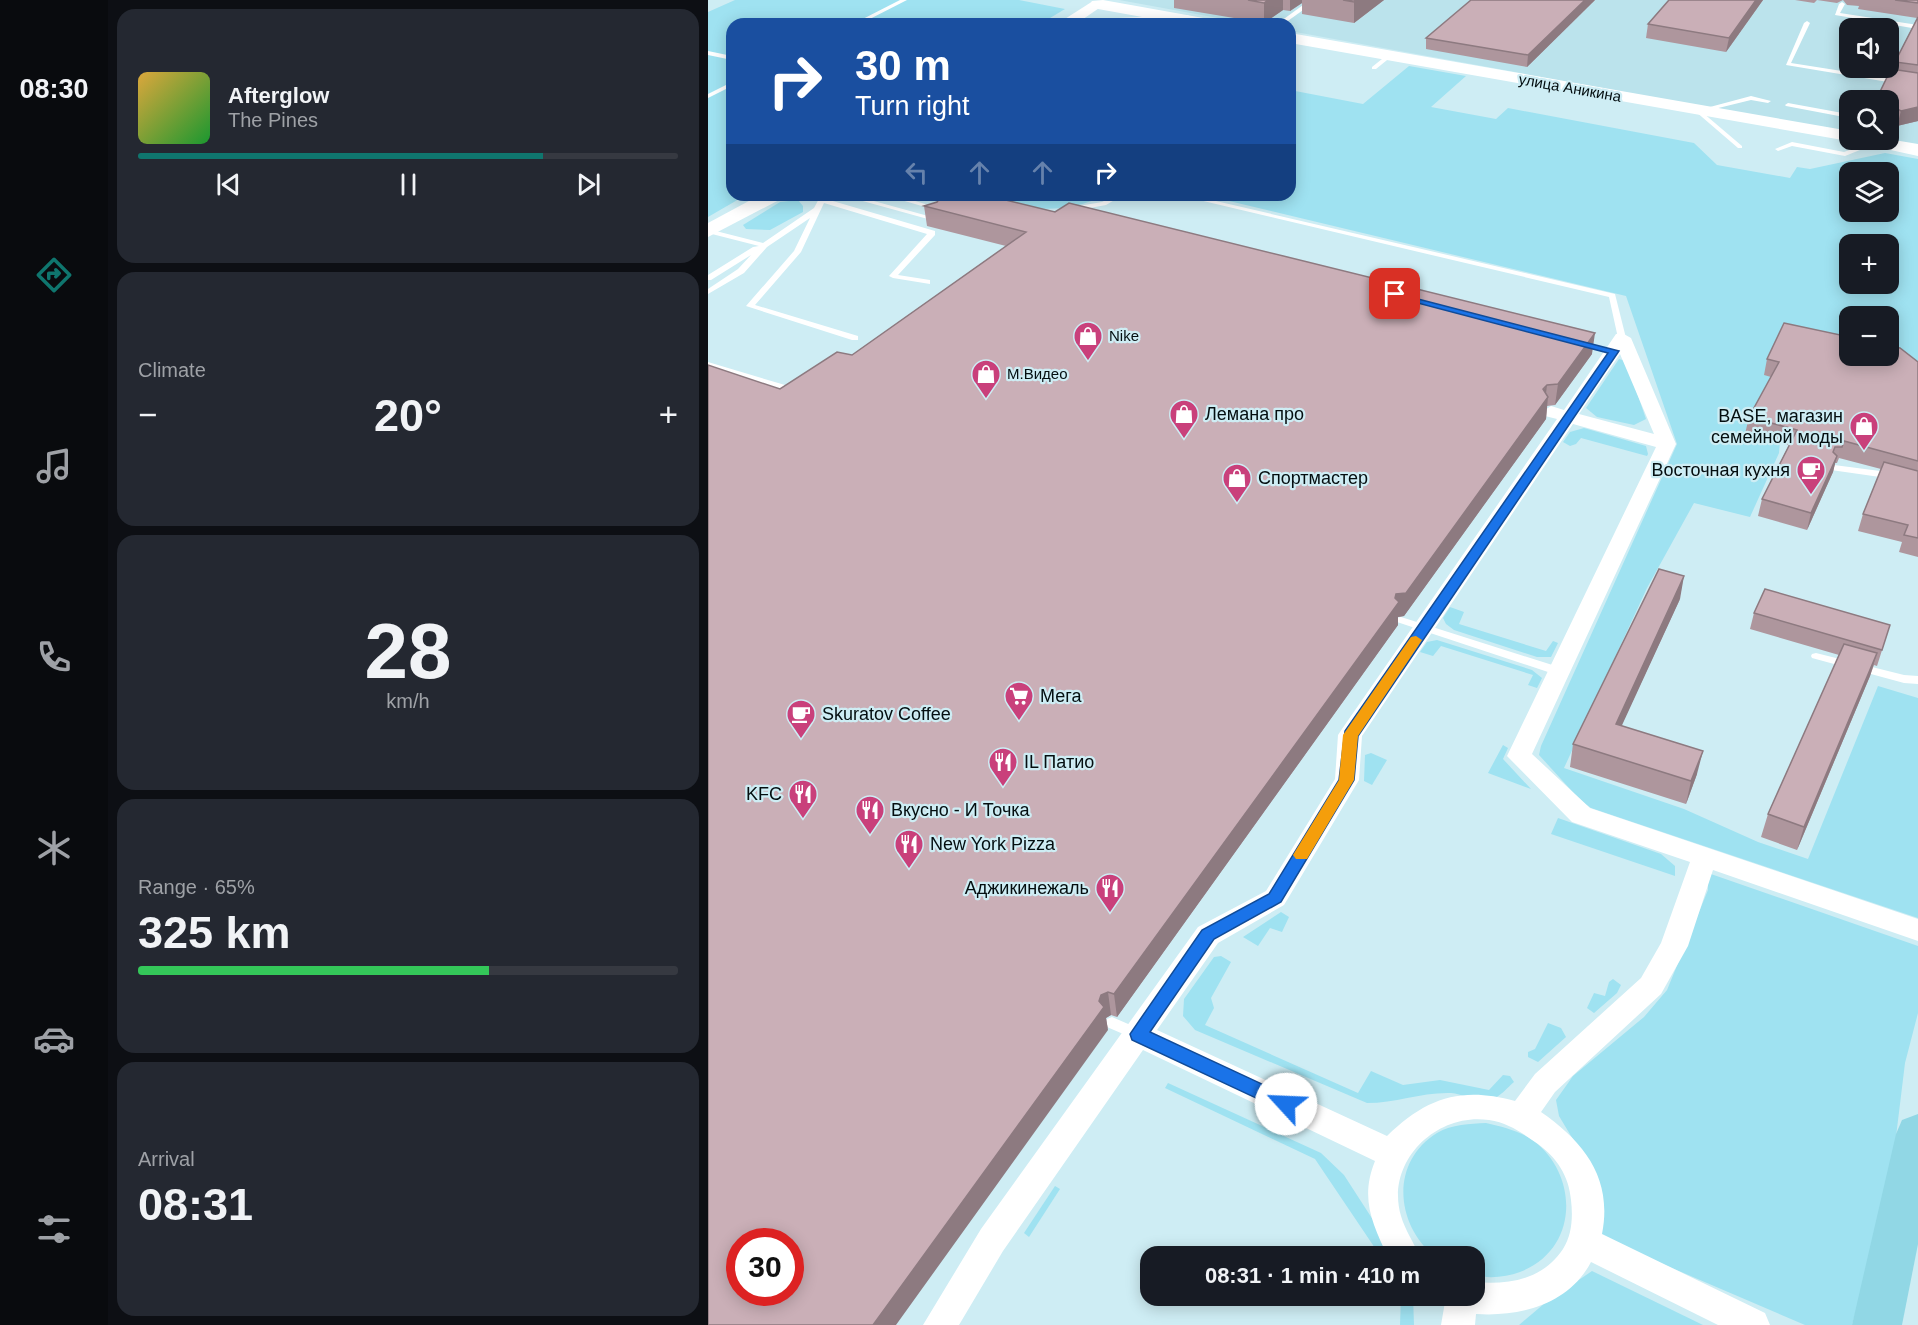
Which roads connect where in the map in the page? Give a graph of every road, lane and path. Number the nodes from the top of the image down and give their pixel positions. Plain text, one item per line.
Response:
1 (904, 0) edge
2 (1074, 0) edge
3 (1314, 0) edge
4 (1102, 2) edge
5 (1842, 4) dead end
6 (868, 18) edge
7 (1075, 18) edge
8 (1177, 18) edge
9 (1296, 20) edge
10 (1807, 23) dead end
11 (1918, 27) edge
12 (1296, 32) edge
13 (708, 53) edge
14 (1389, 56) junction
15 (726, 57) edge
16 (1374, 68) dead end
17 (1918, 85) edge
18 (726, 87) edge
19 (708, 96) edge
20 (1768, 101) dead end
21 (1788, 105) dead end
22 (1698, 111) junction
23 (1839, 114) edge
24 (1839, 135) edge
25 (1899, 146) edge
26 (1740, 147) dead end
27 (1778, 149) dead end
28 (1852, 150) edge
29 (1918, 150) edge
30 (763, 201) edge
31 (822, 201) edge
32 (832, 201) edge
33 (867, 201) edge
34 (910, 201) edge
35 (1109, 201) edge
36 (1207, 201) edge
37 (818, 209) junction
38 (948, 211) edge
39 (1058, 213) joint
40 (1107, 218) edge
41 (935, 219) edge
42 (708, 231) edge
43 (764, 245) junction
44 (708, 278) edge
45 (927, 282) dead end
46 (708, 292) edge
47 (855, 338) dead end
48 (1618, 344) junction
49 (1591, 345) edge
50 (708, 364) edge
51 (782, 387) edge
52 (1560, 414) junction
53 (1667, 444) junction
54 (1834, 468) edge
55 (1918, 484) edge
56 (1401, 620) edge
57 (1424, 627) junction
58 (1816, 657) dead end
59 (1561, 672) junction
60 (1918, 680) edge
61 (1705, 857) junction
62 (1918, 930) edge
63 (1125, 1029) junction
64 (1522, 1115) junction
65 (1918, 1134) edge
66 (1392, 1153) junction
67 (1584, 1242) junction
68 (1397, 1246) edge
69 (1906, 1261) edge
70 (1485, 1300) edge
71 (1461, 1306) edge
72 (940, 1325) edge
73 (1458, 1325) edge
74 (1753, 1325) edge
75 (1877, 1325) edge

1 - 6 lane
2 - 4 street
3 - 9 lane
4 - 7 street
4 - 8 main road
5 - 11 lane
10 - 17 lane
12 - 14 main road, улица Аникина
13 - 15 lane
14 - 16 lane
14 - 22 main road, улица Аникина
18 - 19 lane
20 - 22 lane
21 - 23 lane
22 - 24 main road, улица Аникина
22 - 26 lane
25 - 29 main road
27 - 28 lane
30 - 42 street
31 - 37 lane
32 - 45 lane
33 - 41 lane
34 - 38 lane
35 - 39 lane
36 - 48 lane
37 - 43 lane
37 - 47 lane
39 - 40 street
42 - 43 lane
43 - 44 lane
43 - 46 lane
48 - 49 street
48 - 52 street
48 - 53 street
50 - 51 lane
52 - 53 street
52 - 57 street
53 - 59 street
54 - 55 lane
56 - 57 lane
57 - 59 lane
57 - 63 street
58 - 60 lane
59 - 61 street
61 - 62 street
61 - 64 street
63 - 66 street
63 - 72 street
64 - 66 street
64 - 67 street
65 - 69 main road
66 - 68 street
67 - 70 street
67 - 74 street
69 - 75 main road
71 - 73 street

